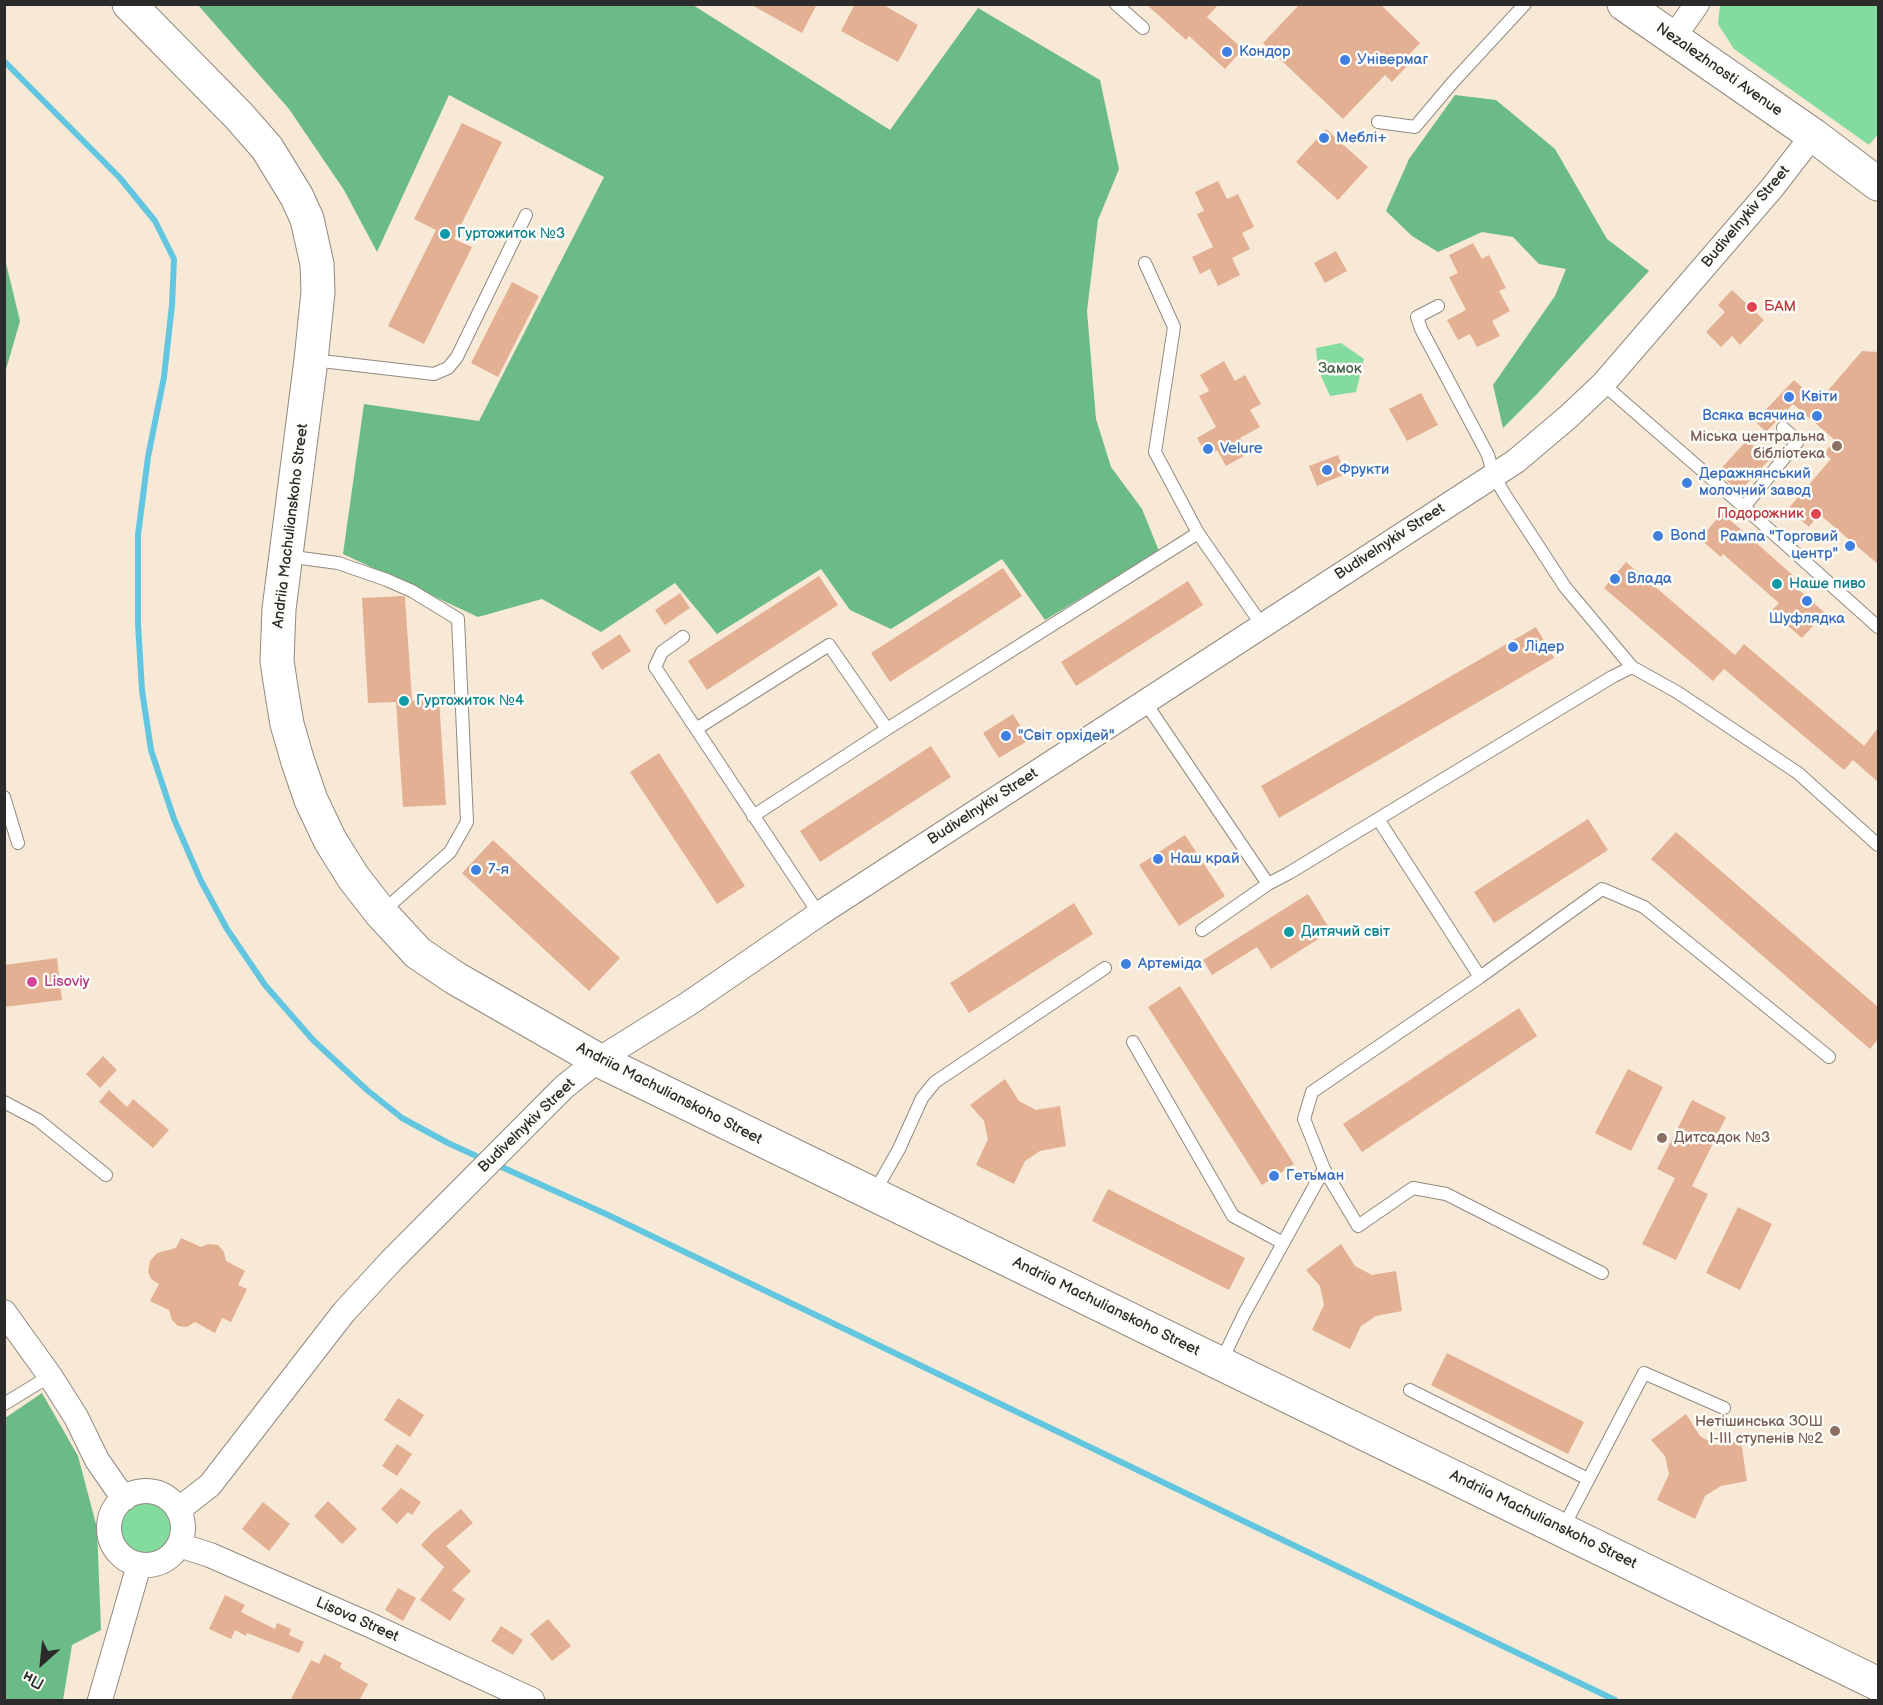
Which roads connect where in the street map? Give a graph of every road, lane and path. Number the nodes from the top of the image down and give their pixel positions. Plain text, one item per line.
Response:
1 (129, 4) edge
2 (1116, 4) edge
3 (1525, 4) edge
4 (1624, 4) edge
5 (1697, 4) edge
6 (1143, 28) dead end
7 (1673, 39) junction
8 (1378, 122) dead end
9 (1813, 135) junction
10 (1878, 184) edge
11 (526, 215) dead end
12 (1145, 263) dead end
13 (1438, 306) dead end
14 (311, 360) junction
15 (1603, 384) junction
16 (1783, 428) dead end
17 (1494, 476) junction
18 (1744, 507) junction
19 (1198, 534) junction
20 (285, 556) junction
21 (1262, 625) junction
22 (1878, 627) edge
23 (683, 638) dead end
24 (1632, 667) junction
25 (1144, 702) junction
26 (696, 729) junction
27 (887, 729) junction
28 (4, 797) edge
29 (753, 816) junction
30 (1378, 819) junction
31 (18, 843) dead end
32 (1878, 845) edge
33 (1268, 884) junction
34 (381, 913) junction
35 (819, 914) junction
36 (1202, 930) dead end
37 (1105, 968) dead end
38 (1480, 977) junction
39 (1133, 1042) dead end
40 (1829, 1057) dead end
41 (598, 1060) junction
42 (4, 1102) edge
43 (1324, 1169) junction
44 (106, 1174) dead end
45 (873, 1195) junction
46 (1282, 1243) junction
47 (1602, 1273) dead end
48 (4, 1312) edge
49 (1220, 1363) junction
50 (50, 1376) junction
51 (1410, 1390) dead end
52 (4, 1404) edge
53 (1724, 1408) dead end
54 (1588, 1479) junction
55 (124, 1499) junction
56 (178, 1510) junction
57 (1562, 1530) junction
58 (179, 1545) junction
59 (139, 1564) junction
60 (1878, 1684) edge
61 (100, 1701) edge
62 (532, 1701) edge

1 - 14 street, Andriia Machulianskoho Street
2 - 6 lane
3 - 8 lane
4 - 7 street, Nezalezhnosti Avenue
5 - 7 street
7 - 9 street, Nezalezhnosti Avenue
9 - 10 street, Nezalezhnosti Avenue
9 - 15 street, Budivelnykiv Street
11 - 14 lane
12 - 19 lane
13 - 17 lane
14 - 20 street, Andriia Machulianskoho Street
15 - 17 street, Budivelnykiv Street
15 - 18 lane
16 - 18 lane
17 - 21 street, Budivelnykiv Street
17 - 24 lane
18 - 22 lane
19 - 21 lane
19 - 27 lane
20 - 34 street, Andriia Machulianskoho Street
20 - 34 lane
21 - 25 street, Budivelnykiv Street
23 - 26 lane
24 - 30 lane
24 - 32 lane
25 - 33 lane
25 - 35 street, Budivelnykiv Street
26 - 27 lane
26 - 29 lane
27 - 29 lane
28 - 31 lane
29 - 35 lane
30 - 33 lane
30 - 38 lane
33 - 36 lane
34 - 41 street, Andriia Machulianskoho Street
35 - 41 street, Budivelnykiv Street
37 - 45 lane
38 - 40 lane
38 - 43 lane
39 - 46 lane
41 - 45 street, Andriia Machulianskoho Street
41 - 56 street, Budivelnykiv Street
42 - 44 lane
43 - 46 lane
43 - 47 lane
45 - 49 street, Andriia Machulianskoho Street
46 - 49 lane
48 - 50 street
49 - 57 street, Andriia Machulianskoho Street
50 - 52 lane
50 - 55 street
51 - 54 lane
53 - 54 lane
54 - 57 lane
55 - 56 street
55 - 59 street
56 - 58 street
57 - 60 street, Andriia Machulianskoho Street
58 - 59 street
58 - 62 street, Lisova Street
59 - 61 street

